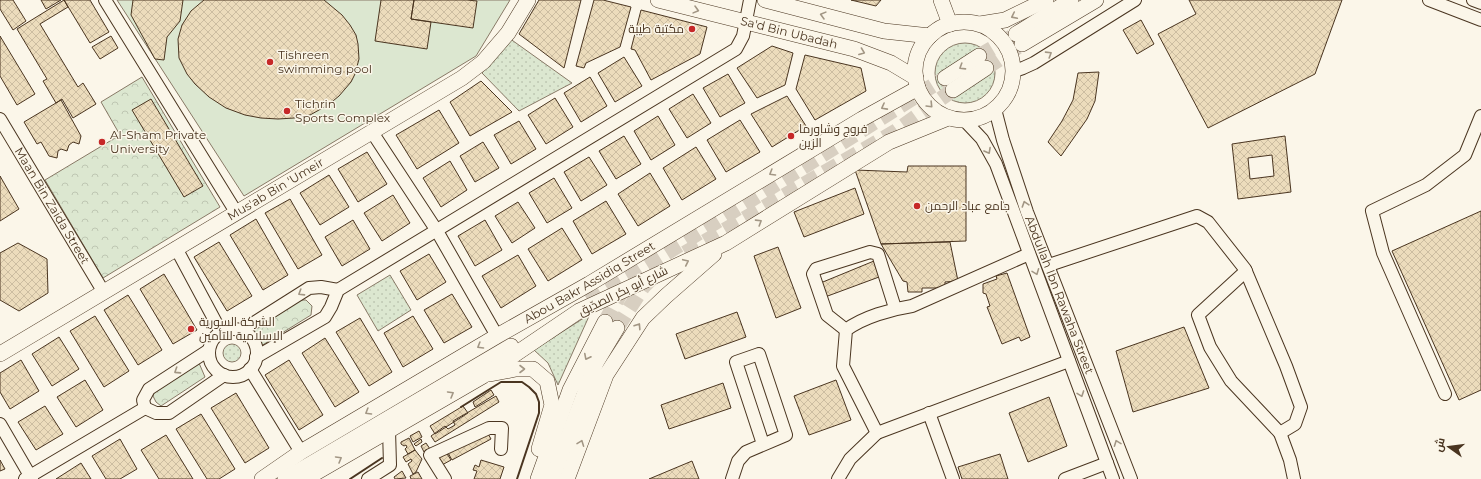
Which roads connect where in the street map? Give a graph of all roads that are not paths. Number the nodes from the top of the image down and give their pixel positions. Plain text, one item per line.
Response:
1 (105, 0) edge
2 (528, 0) edge
3 (658, 0) edge
4 (750, 0) edge
5 (765, 0) edge
6 (941, 0) edge
7 (1046, 0) edge
8 (1071, 0) edge
9 (1096, 0) edge
10 (1136, 0) edge
11 (1429, 0) edge
12 (1473, 0) edge
13 (1481, 3) edge
14 (1481, 20) edge
15 (745, 23) junction
16 (950, 24) junction
17 (980, 24) junction
18 (930, 36) junction
19 (983, 62) tunnel mouth
20 (1014, 71) junction
21 (917, 83) junction
22 (949, 84) tunnel mouth
23 (995, 109) junction
24 (1481, 116) edge
25 (948, 118) junction
26 (0, 120) edge
27 (965, 120) junction
28 (372, 132) junction
29 (236, 212) junction
30 (437, 231) junction
31 (726, 243) junction
32 (176, 248) junction
33 (1029, 254) junction
34 (1049, 265) junction
35 (1246, 272) junction
36 (338, 290) junction
37 (103, 291) junction
38 (579, 306) tunnel mouth
39 (895, 308) junction
40 (846, 330) junction
41 (241, 331) junction
42 (221, 332) junction
43 (497, 336) junction
44 (209, 350) junction
45 (0, 354) edge
46 (256, 357) junction
47 (1069, 361) junction
48 (250, 369) junction
49 (224, 375) junction
50 (483, 376) junction
51 (1445, 394) dead end
52 (145, 408) junction
53 (929, 413) junction
54 (0, 424) edge
55 (389, 430) junction
56 (877, 433) junction
57 (1280, 433) junction
58 (763, 444) junction
59 (501, 449) dead end
60 (301, 452) junction
61 (1107, 463) junction
62 (390, 465) junction
63 (29, 478) edge
64 (262, 479) edge
65 (285, 479) edge
66 (305, 479) edge
67 (368, 479) edge
68 (387, 479) edge
69 (445, 479) edge
70 (529, 479) edge
71 (538, 479) edge
72 (552, 479) edge
73 (567, 479) edge
74 (732, 479) edge
75 (838, 479) edge
76 (953, 479) edge
77 (1065, 479) edge
78 (1113, 479) edge
79 (1131, 479) edge
80 (1294, 479) edge

1 - 29 street
2 - 28 main road, Mus'ab Bin 'Umeir
3 -> 15 main road, Sa'd Bin Ubadah
4 - 15 street
18 -> 5 main road
6 - 16 main road
7 -> 17 main road
8 - 9 main road
20 -> 10 street
11 - 14 street
12 - 13 street
15 -> 21 main road, Sa'd Bin Ubadah
15 - 30 street
16 - 17 main road
16 - 18 main road
17 - 20 main road
18 - 21 main road
19 - 22 main road
20 - 23 main road
21 -> 25 main road
21 -> 43 main road, Abou Bakr Assidiq Street
23 - 27 main road
34 -> 23 street, Abdullah Ibn Rawaha Street
24 - 51 street
25 - 27 main road
31 -> 25 main road, شارع أبو بكر الصدّيق
26 - 37 street, Maan Bin Zaida Street
27 -> 33 street, Abdullah Ibn Rawaha Street
28 - 29 main road, Mus'ab Bin 'Umeir
28 - 30 street
29 - 32 main road, Mus'ab Bin 'Umeir
30 - 36 street
30 - 43 street
50 -> 31 main road, شارع أبو بكر الصدّيق
73 -> 31 main road
32 - 37 main road, Mus'ab Bin 'Umeir
32 - 42 street
33 - 39 street
33 -> 47 street, Abdullah Ibn Rawaha Street
34 - 35 street
79 -> 34 street, Abdullah Ibn Rawaha Street
35 - 57 street
35 - 57 street
36 -> 41 street
36 - 46 street
37 - 45 main road, Mus'ab Bin 'Umeir
38 - 65 main road
39 - 40 street
39 - 40 street
40 - 56 street
41 - 42 street
41 - 46 street
42 - 44 street
43 -> 60 main road, Abou Bakr Assidiq Street
44 - 49 street
44 -> 52 street
46 - 48 street
47 - 53 street
47 -> 61 street, Abdullah Ibn Rawaha Street
48 - 49 street
48 - 60 street
49 - 52 street
55 -> 50 main road, شارع أبو بكر الصدّيق
50 -> 70 main road
52 - 63 street
53 - 56 street
53 - 76 street
54 - 63 street
55 - 62 street
66 -> 55 main road, شارع أبو بكر الصدّيق
56 - 75 street
57 - 80 street
58 - 58 street
58 - 74 street
59 - 69 street
60 - 64 main road, Abou Bakr Assidiq Street
61 - 77 street
61 - 78 street, Abdullah Ibn Rawaha Street
62 - 67 street
62 - 68 street
72 -> 71 main road

